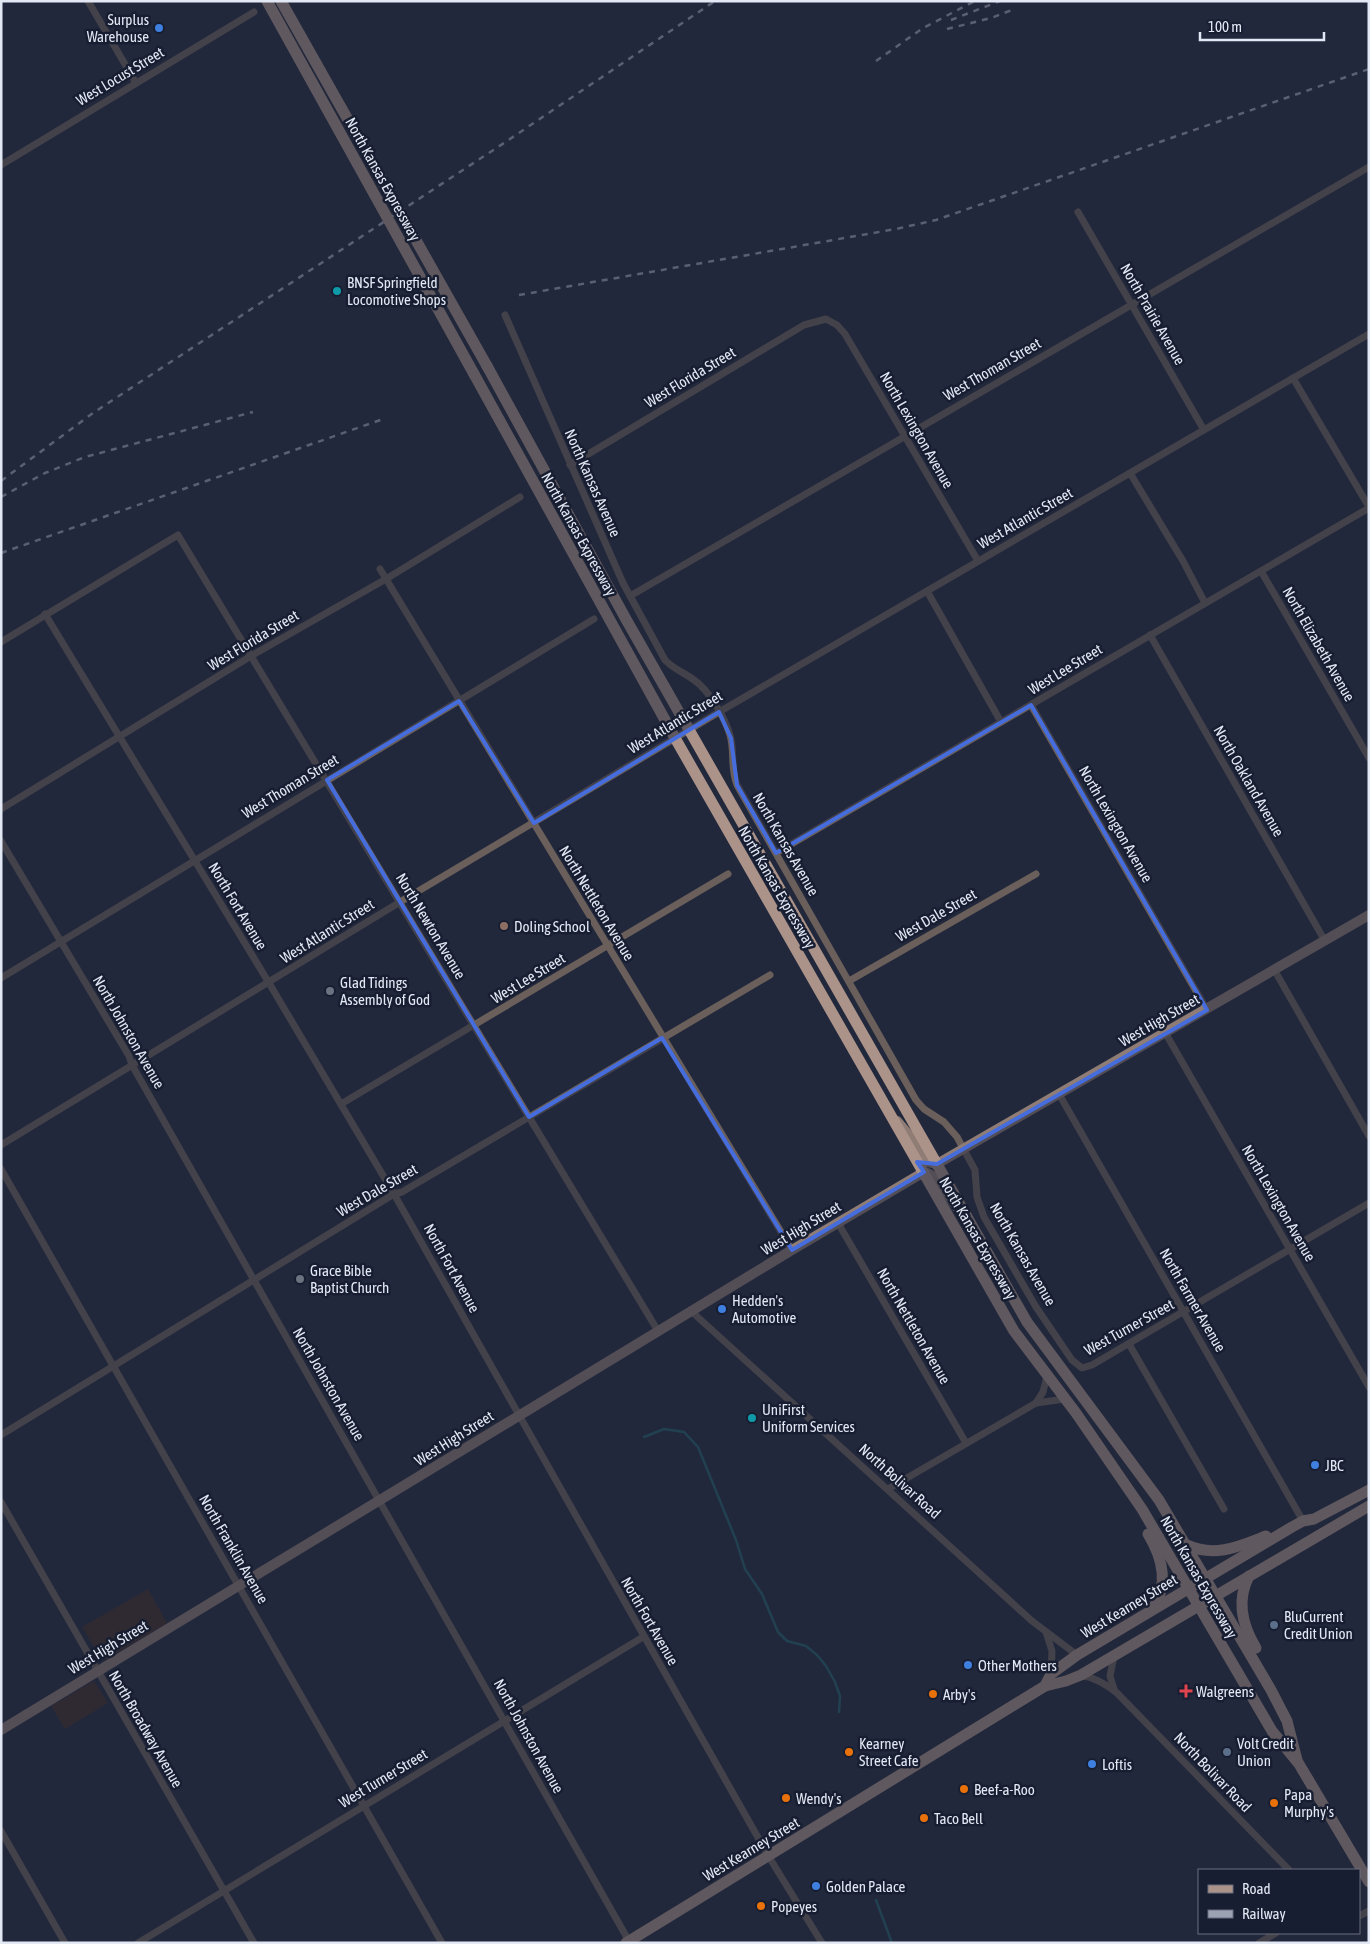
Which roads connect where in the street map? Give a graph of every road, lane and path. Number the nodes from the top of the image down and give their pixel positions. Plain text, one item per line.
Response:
1 (88, 1) edge
2 (267, 1) edge
3 (281, 1) edge
4 (254, 12) dead end
5 (136, 83) junction
6 (1, 165) edge
7 (1369, 167) edge
8 (1078, 212) dead end
9 (1131, 304) junction
10 (504, 315) dead end
11 (826, 319) joint
12 (1369, 334) edge
13 (1293, 378) junction
14 (1204, 430) junction
15 (904, 436) junction
16 (570, 465) junction
17 (1130, 473) junction
18 (520, 497) dead end
19 (1369, 507) edge
20 (978, 561) junction
21 (380, 569) dead end
22 (1261, 571) junction
23 (386, 579) junction
24 (927, 591) junction
25 (630, 596) junction
26 (1205, 603) junction
27 (45, 614) junction
28 (594, 619) dead end
29 (1150, 634) junction
30 (1, 642) edge
31 (251, 656) junction
32 (459, 701) junction
33 (1031, 704) junction
34 (718, 712) junction
35 (1001, 722) junction
36 (689, 730) junction
37 (120, 737) junction
38 (675, 738) junction
39 (1369, 758) edge
40 (327, 780) junction
41 (1, 810) edge
42 (534, 823) junction
43 (1, 841) edge
44 (776, 853) junction
45 (195, 861) junction
46 (728, 874) dead end
47 (1036, 874) dead end
48 (400, 902) junction
49 (1369, 915) edge
50 (61, 941) junction
51 (1325, 941) junction
52 (607, 947) junction
53 (1275, 971) junction
54 (770, 975) dead end
55 (1, 978) edge
56 (849, 981) junction
57 (269, 983) junction
58 (1207, 1010) junction
59 (474, 1025) junction
60 (1166, 1034) junction
61 (662, 1038) junction
62 (132, 1065) junction
63 (1059, 1094) junction
64 (341, 1104) junction
65 (891, 1115) junction
66 (529, 1117) junction
67 (1369, 1136) edge
68 (2, 1144) edge
69 (964, 1149) junction
70 (938, 1164) junction
71 (1, 1169) edge
72 (924, 1172) junction
73 (394, 1194) junction
74 (1369, 1203) edge
75 (838, 1222) junction
76 (971, 1222) junction
77 (792, 1250) junction
78 (1290, 1250) junction
79 (254, 1279) junction
80 (691, 1312) junction
81 (1184, 1312) junction
82 (658, 1332) junction
83 (1129, 1344) junction
84 (113, 1365) junction
85 (1082, 1368) joint
86 (1047, 1376) junction
87 (1369, 1387) edge
88 (1065, 1400) junction
89 (1036, 1403) junction
90 (519, 1416) junction
91 (1, 1434) edge
92 (966, 1443) junction
93 (1110, 1461) junction
94 (888, 1489) junction
95 (1369, 1490) edge
96 (380, 1501) junction
97 (1, 1502) edge
98 (1369, 1506) edge
99 (1224, 1509) dead end
100 (1369, 1516) edge
101 (1346, 1519) junction
102 (1303, 1521) junction
103 (1292, 1527) junction
104 (1187, 1545) junction
105 (1249, 1576) junction
106 (1206, 1578) junction
107 (239, 1586) junction
108 (1188, 1588) junction
109 (1216, 1595) junction
110 (1198, 1606) junction
111 (1154, 1608) junction
112 (1046, 1632) junction
113 (643, 1637) junction
114 (1077, 1655) junction
115 (1114, 1655) junction
116 (97, 1671) junction
117 (1051, 1674) junction
118 (1081, 1675) junction
119 (1045, 1686) junction
120 (1117, 1694) junction
121 (505, 1720) junction
122 (1287, 1720) junction
123 (1, 1730) edge
124 (1298, 1764) junction
125 (364, 1806) junction
126 (1, 1831) edge
127 (769, 1857) junction
128 (1288, 1869) edge
129 (1369, 1882) edge
130 (224, 1890) junction
131 (1274, 1934) edge
132 (628, 1942) edge
133 (65, 1943) edge
134 (138, 1943) edge
135 (254, 1943) edge
136 (442, 1943) edge
137 (822, 1943) edge
138 (1259, 1943) edge

1 - 5 street
2 - 38 main road, North Kansas Expressway, bridge
3 - 36 main road, North Kansas Expressway, bridge
4 - 5 street, West Locust Street
5 - 6 street, West Locust Street
7 - 9 street, West Thoman Street
8 - 9 street, North Prairie Avenue
9 - 14 street, North Prairie Avenue
9 - 15 street, West Thoman Street
10 - 16 street, North Kansas Avenue
11 - 15 street, North Lexington Avenue
11 - 16 street, West Florida Street
12 - 13 street, West Atlantic Street
13 - 14 street, West Atlantic Street
13 - 19 street
14 - 17 street, West Atlantic Street
15 - 20 street, North Lexington Avenue
15 - 25 street, West Thoman Street
16 - 25 street, North Kansas Avenue
17 - 20 street, West Atlantic Street
17 - 26 street
18 - 23 street, West Florida Street
19 - 22 street, West Lee Street
20 - 24 street, West Atlantic Street
21 - 23 street, North Nettleton Avenue
22 - 26 street, West Lee Street
22 - 39 street, North Elizabeth Avenue
23 - 31 street, West Florida Street
23 - 32 street, North Nettleton Avenue
24 - 34 street, West Atlantic Street
24 - 35 street
25 - 34 street, North Kansas Avenue
26 - 29 street, West Lee Street
27 - 30 street
27 - 31 street, North Newton Avenue
27 - 37 street, North Fort Avenue
28 - 32 street, West Thoman Street
29 - 33 street, West Lee Street
29 - 51 street, North Oakland Avenue
31 - 37 street, West Florida Street
31 - 40 street, North Newton Avenue
32 - 40 street, West Thoman Street
32 - 42 street, North Nettleton Avenue
33 - 35 street, West Lee Street
33 - 58 street, North Lexington Avenue
34 - 36 street, West Atlantic Street
34 - 44 street, North Kansas Avenue
35 - 44 street, West Lee Street
36 - 38 street, West Atlantic Street
36 - 70 main road, North Kansas Expressway
37 - 41 street, West Florida Street
37 - 45 street, North Fort Avenue
38 - 42 street, West Atlantic Street
38 - 65 main road, North Kansas Expressway
40 - 45 street, West Thoman Street
40 - 48 street, North Newton Avenue
42 - 48 street, West Atlantic Street
42 - 52 street, North Nettleton Avenue
43 - 50 street, North Johnston Avenue
44 - 56 street, North Kansas Avenue
45 - 50 street, West Thoman Street
45 - 57 street, North Fort Avenue
46 - 52 street, West Lee Street
47 - 56 street, West Dale Street
48 - 57 street, West Atlantic Street
48 - 59 street, North Newton Avenue
49 - 51 street, West High Street
50 - 55 street, West Thoman Street
50 - 62 street, North Johnston Avenue
51 - 53 street, West High Street
52 - 59 street, West Lee Street
52 - 61 street, North Nettleton Avenue
53 - 58 street, West High Street
53 - 67 street
54 - 61 street, West Dale Street
56 - 69 street, North Kansas Avenue
57 - 62 street, West Atlantic Street
57 - 64 street, North Fort Avenue
58 - 60 street, West High Street
59 - 64 street, West Lee Street
59 - 66 street, North Newton Avenue
60 - 63 street, West High Street
60 - 78 street, North Lexington Avenue
61 - 66 street, West Dale Street
61 - 77 street, North Nettleton Avenue
62 - 68 street, West Atlantic Street
62 - 79 street, North Johnston Avenue
63 - 69 street, West High Street
63 - 81 street, North Farmer Avenue
64 - 73 street, North Fort Avenue
65 - 70 street
65 - 72 main road, North Kansas Expressway
66 - 73 street, West Dale Street
66 - 82 street, North Newton Avenue
69 - 70 street, West High Street
69 - 85 street, North Kansas Avenue
70 - 76 main road, North Kansas Expressway
71 - 84 street, North Franklin Avenue
72 - 75 street, West High Street
72 - 76 street
72 - 86 main road, North Kansas Expressway
73 - 79 street, West Dale Street
73 - 90 street, North Fort Avenue
74 - 78 street, West Turner Street
75 - 77 street, West High Street
75 - 92 street, North Nettleton Avenue
76 - 104 main road, North Kansas Expressway
77 - 80 street, West High Street
78 - 81 street, West Turner Street
78 - 87 street, North Lexington Avenue
79 - 84 street, West Dale Street
79 - 96 street, North Johnston Avenue
80 - 82 street, West High Street
80 - 94 street, North Bolivar Road
81 - 83 street, West Turner Street
81 - 102 street, North Farmer Avenue
82 - 90 street, West High Street
83 - 85 street, West Turner Street
83 - 99 street
84 - 91 street, West Dale Street
84 - 107 street, North Franklin Avenue
86 - 88 main road, North Kansas Expressway
86 - 89 street
88 - 89 street
88 - 93 main road, North Kansas Expressway
89 - 92 street
90 - 96 street, West High Street
90 - 113 street, North Fort Avenue
92 - 94 street
93 - 108 main road, North Kansas Expressway
93 - 111 main road
94 - 112 street, North Bolivar Road
95 - 102 main road, West Kearney Street
96 - 107 street, West High Street
96 - 121 street, North Johnston Avenue
97 - 116 street, North Broadway Avenue
98 - 101 main road, West Kearney Street
100 - 101 main road
101 - 105 main road, West Kearney Street
102 - 103 main road, West Kearney Street
103 - 104 main road
103 - 106 main road, West Kearney Street
104 - 106 main road, North Kansas Expressway
105 - 109 main road, West Kearney Street
105 - 122 main road
106 - 108 main road, West Kearney Street
106 - 109 main road, North Kansas Expressway
107 - 116 street, West High Street
107 - 125 street, North Franklin Avenue
108 - 110 main road, North Kansas Expressway
108 - 111 main road, West Kearney Street
109 - 110 main road, West Kearney Street
109 - 122 main road, North Kansas Expressway
110 - 115 main road, West Kearney Street
110 - 124 main road, North Kansas Expressway
111 - 114 main road, West Kearney Street
112 - 114 street, North Bolivar Road
112 - 117 street
113 - 121 street, West Turner Street
113 - 127 street, North Fort Avenue
114 - 117 main road, West Kearney Street
115 - 118 main road, West Kearney Street
115 - 120 street
116 - 123 street, West High Street
116 - 130 street, North Broadway Avenue
117 - 119 main road, West Kearney Street
118 - 119 main road, West Kearney Street
118 - 120 street, North Bolivar Road
119 - 127 main road, West Kearney Street
120 - 128 street, North Bolivar Road
121 - 125 street, West Turner Street
121 - 132 street, North Johnston Avenue
122 - 124 main road, North Kansas Expressway
124 - 129 main road, North Kansas Expressway
125 - 130 street, West Turner Street
125 - 136 street, North Franklin Avenue
126 - 133 street
127 - 132 main road, West Kearney Street
127 - 137 street, North Fort Avenue
130 - 134 street, West Turner Street
130 - 135 street, North Broadway Avenue
131 - 138 street

